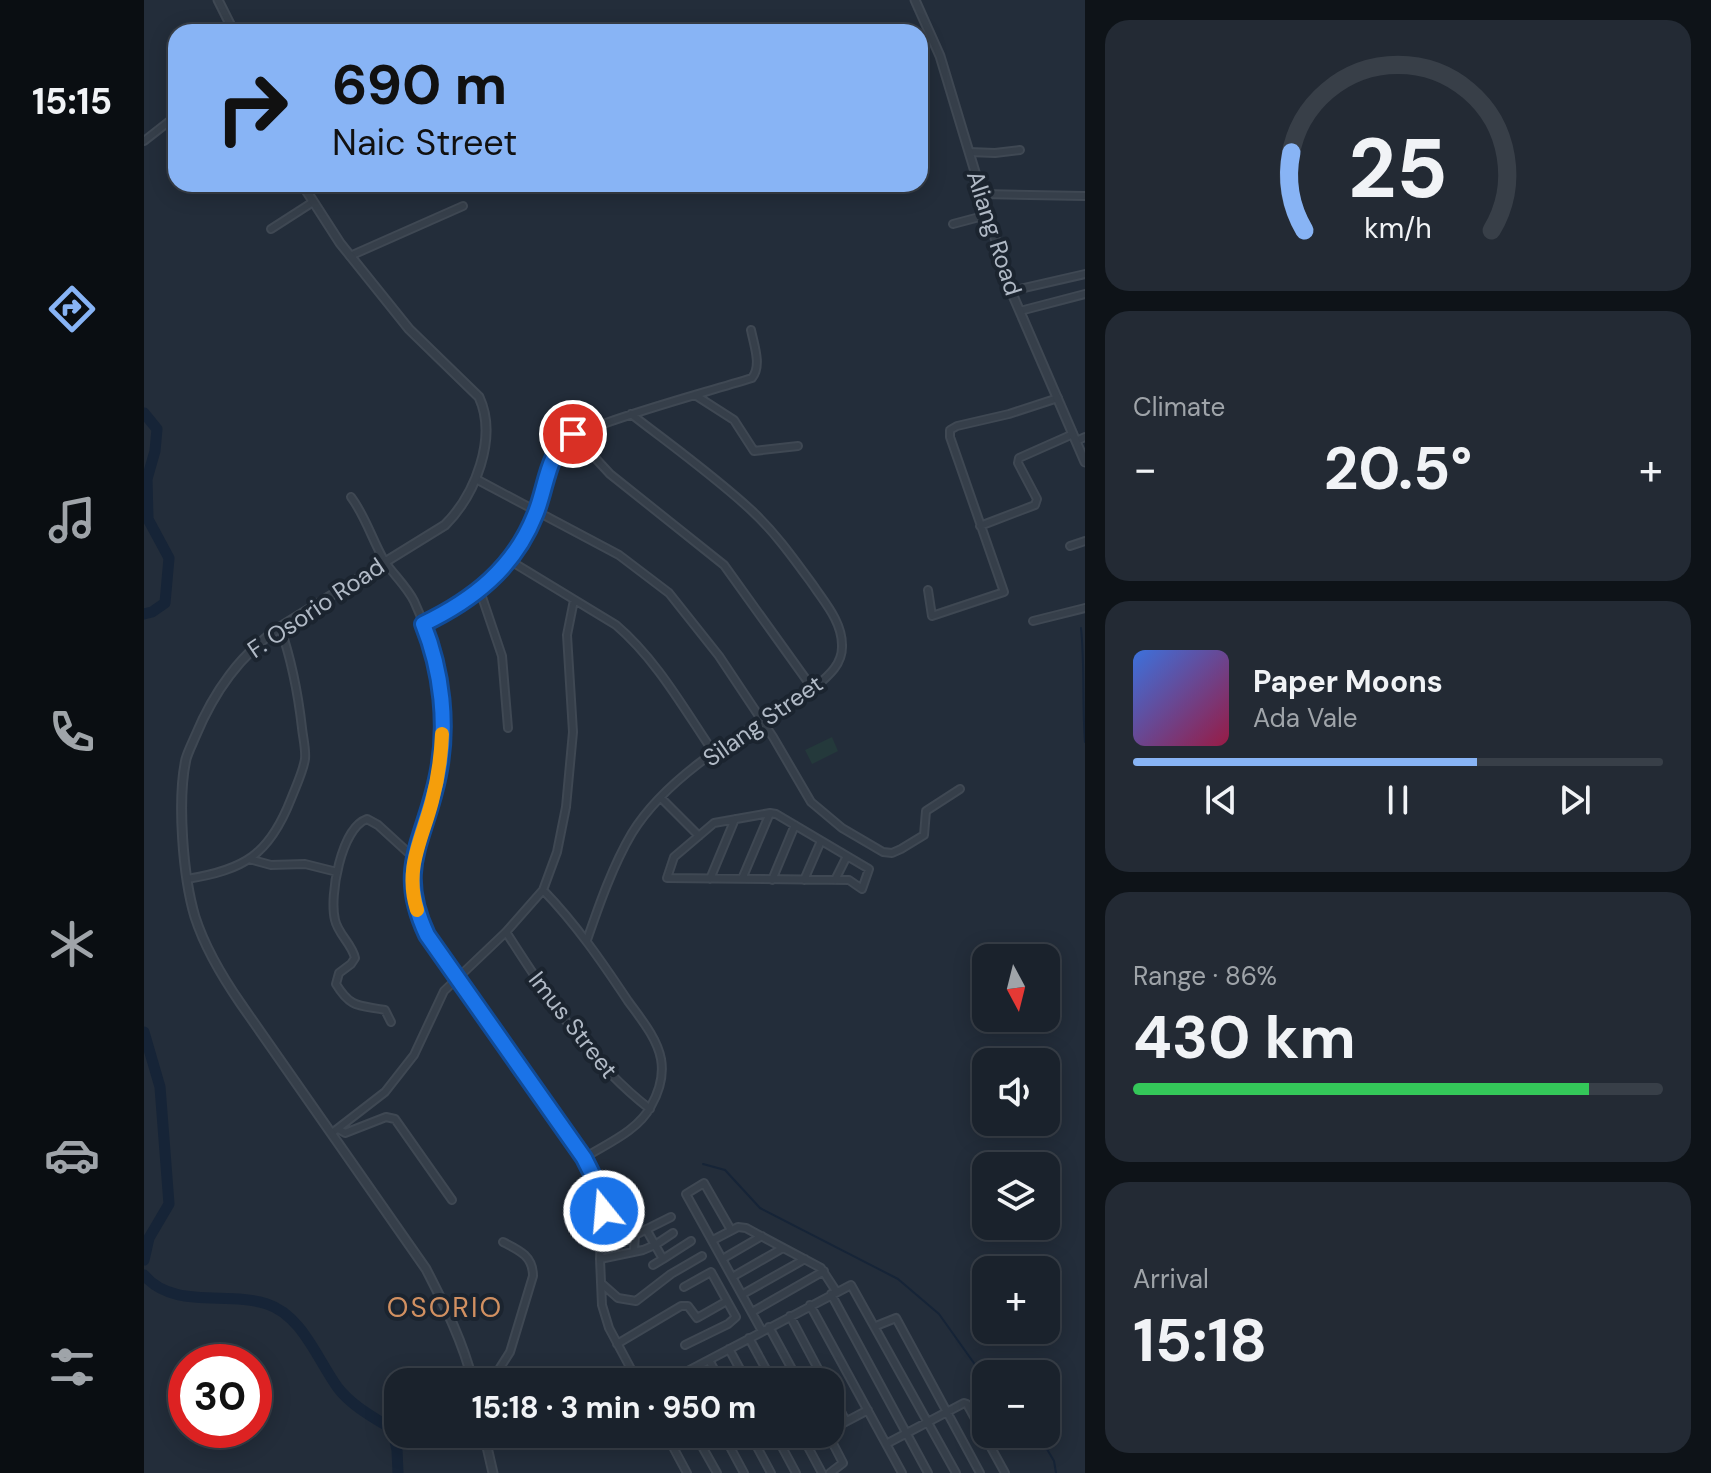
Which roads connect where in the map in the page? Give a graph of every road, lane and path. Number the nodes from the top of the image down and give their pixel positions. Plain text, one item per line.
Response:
1 (218, 0) edge
2 (915, 0) edge
3 (230, 24) edge
4 (926, 24) edge
5 (928, 28) edge
6 (930, 32) joint
7 (168, 122) edge
8 (144, 141) edge
9 (1020, 150) dead end
10 (969, 152) junction
11 (307, 192) edge
12 (981, 194) junction
13 (1085, 196) edge
14 (313, 202) junction
15 (463, 206) dead end
16 (987, 215) junction
17 (953, 224) dead end
18 (271, 229) dead end
19 (350, 256) junction
20 (1085, 274) edge
21 (1011, 291) junction
22 (1085, 294) edge
23 (1020, 311) junction
24 (751, 330) dead end
25 (695, 395) junction
26 (1058, 398) junction
27 (631, 414) junction
28 (573, 434) junction
29 (1085, 437) edge
30 (1075, 438) junction
31 (798, 446) dead end
32 (1085, 462) edge
33 (476, 479) junction
34 (351, 497) dead end
35 (537, 512) junction
36 (980, 526) junction
37 (1085, 541) edge
38 (1070, 546) dead end
39 (509, 560) junction
40 (385, 561) junction
41 (928, 590) dead end
42 (480, 591) junction
43 (574, 600) junction
44 (1085, 608) edge
45 (1033, 621) dead end
46 (423, 624) junction
47 (280, 627) junction
48 (813, 689) junction
49 (763, 721) junction
50 (508, 728) dead end
51 (714, 753) junction
52 (960, 789) dead end
53 (661, 798) junction
54 (770, 813) junction
55 (735, 819) junction
56 (795, 825) junction
57 (699, 836) junction
58 (821, 841) junction
59 (847, 856) junction
60 (413, 857) junction
61 (249, 859) junction
62 (337, 872) junction
63 (187, 879) junction
64 (710, 879) junction
65 (742, 879) junction
66 (772, 880) junction
67 (804, 880) junction
68 (835, 880) junction
69 (543, 890) junction
70 (506, 932) junction
71 (587, 940) junction
72 (458, 979) junction
73 (391, 1022) dead end
74 (650, 1109) junction
75 (335, 1131) junction
76 (584, 1158) junction
77 (452, 1200) dead end
78 (639, 1214) dead end
79 (671, 1217) dead end
80 (602, 1221) junction
81 (646, 1229) junction
82 (731, 1230) junction
83 (673, 1233) dead end
84 (762, 1236) junction
85 (713, 1240) junction
86 (691, 1241) dead end
87 (503, 1242) dead end
88 (655, 1245) junction
89 (783, 1248) junction
90 (634, 1250) junction
91 (702, 1256) dead end
92 (724, 1258) junction
93 (600, 1259) junction
94 (663, 1259) junction
95 (805, 1259) junction
96 (653, 1265) dead end
97 (824, 1271) junction
98 (734, 1276) junction
99 (601, 1283) junction
100 (684, 1287) dead end
101 (833, 1293) junction
102 (743, 1294) junction
103 (727, 1301) junction
104 (810, 1305) junction
105 (752, 1312) junction
106 (790, 1316) junction
107 (876, 1326) junction
108 (766, 1329) junction
109 (749, 1338) junction
110 (617, 1344) junction
111 (685, 1345) dead end
112 (729, 1349) junction
113 (709, 1360) junction
114 (468, 1368) edge
115 (500, 1368) edge
116 (630, 1368) edge
117 (694, 1368) edge
118 (713, 1368) edge
119 (739, 1368) edge
120 (765, 1368) edge
121 (790, 1368) edge
122 (818, 1368) edge
123 (868, 1410) junction
124 (946, 1411) junction
125 (844, 1417) edge
126 (846, 1421) joint
127 (927, 1421) junction
128 (906, 1433) junction
129 (886, 1444) junction
130 (487, 1448) edge
131 (674, 1448) edge
132 (703, 1448) edge
133 (731, 1448) edge
134 (758, 1448) edge
135 (783, 1448) edge
136 (809, 1448) edge
137 (836, 1448) edge
138 (1001, 1472) edge
139 (493, 1473) edge
140 (687, 1473) edge
141 (717, 1473) edge
142 (744, 1473) edge
143 (771, 1473) edge
144 (796, 1473) edge
145 (822, 1473) edge
146 (830, 1473) edge
147 (902, 1473) edge
148 (928, 1473) edge
149 (956, 1473) edge
150 (980, 1473) edge

1 - 3 street
2 - 4 street, Aliang Road
5 - 6 street, Aliang Road
6 - 10 street, Aliang Road
7 - 8 street
9 - 10 street
10 - 12 street, Aliang Road
11 - 14 street, F. Osorio Road
12 - 13 street
12 - 16 street, Aliang Road
14 - 18 street
14 - 19 street, F. Osorio Road
15 - 19 street
16 - 17 street
16 - 21 street, Aliang Road
19 - 33 street, F. Osorio Road
20 - 21 street
21 - 23 street, Aliang Road
22 - 23 street
23 - 26 street, Aliang Road
24 - 25 street
25 - 27 street
25 - 31 street
26 - 30 street, Aliang Road
26 - 36 street
27 - 28 street
27 - 48 street, Silang Street
28 - 35 street
28 - 48 street
29 - 30 street
30 - 32 street, Aliang Road
30 - 36 street
33 - 35 street
33 - 40 street, F. Osorio Road
34 - 40 street
35 - 39 street
35 - 49 street
36 - 41 street
37 - 38 street
39 - 42 street
39 - 43 street
40 - 46 street
40 - 47 street, F. Osorio Road
42 - 46 street
42 - 50 street
43 - 51 street
43 - 69 street
44 - 45 street
46 - 60 street
47 - 61 street
47 - 63 street, F. Osorio Road
48 - 49 street, Silang Street
49 - 51 street, Silang Street
49 - 52 street
51 - 53 street, Silang Street
53 - 57 street
53 - 71 street, Silang Street
54 - 55 street
54 - 56 street
54 - 65 street
55 - 57 street
55 - 64 street
56 - 58 street
56 - 66 street
57 - 64 street
58 - 59 street
58 - 67 street
59 - 68 street
59 - 68 street
60 - 62 street
60 - 72 street
61 - 62 street
61 - 63 street
62 - 73 street
63 - 75 street, F. Osorio Road
64 - 65 street
65 - 66 street
66 - 67 street
67 - 68 street
69 - 70 street
69 - 71 street
70 - 72 street
70 - 74 street, Imus Street
71 - 74 street
72 - 75 street
72 - 76 street
74 - 76 street
75 - 77 street
75 - 114 street, F. Osorio Road
76 - 80 street
78 - 80 street
79 - 81 street
80 - 93 street
81 - 88 street
81 - 90 street
82 - 84 street
82 - 85 street
82 - 85 street
83 - 88 street
84 - 89 street
84 - 92 street
85 - 92 street
86 - 94 street
87 - 115 street
88 - 90 street
88 - 94 street
89 - 95 street
89 - 98 street
90 - 93 street
91 - 99 street
92 - 98 street
93 - 99 street
94 - 96 street
95 - 97 street
95 - 102 street
97 - 101 street
97 - 105 street
98 - 102 street
99 - 110 street
100 - 103 street
101 - 104 street
101 - 107 street
101 - 128 street
102 - 105 street
103 - 110 street
103 - 111 street
104 - 106 street
104 - 123 street
105 - 108 street
106 - 108 street
106 - 122 street
107 - 124 street
107 - 127 street
108 - 109 street
108 - 121 street
109 - 112 street
109 - 120 street
110 - 116 street
112 - 113 street
112 - 119 street
113 - 117 street
113 - 118 street
123 - 126 street
123 - 129 street
124 - 127 street
124 - 138 street
124 - 150 street
125 - 126 street
127 - 128 street
127 - 149 street
128 - 129 street
128 - 148 street
129 - 147 street
130 - 139 street
131 - 140 street
132 - 141 street
133 - 142 street
134 - 143 street
135 - 144 street
136 - 145 street
137 - 146 street

